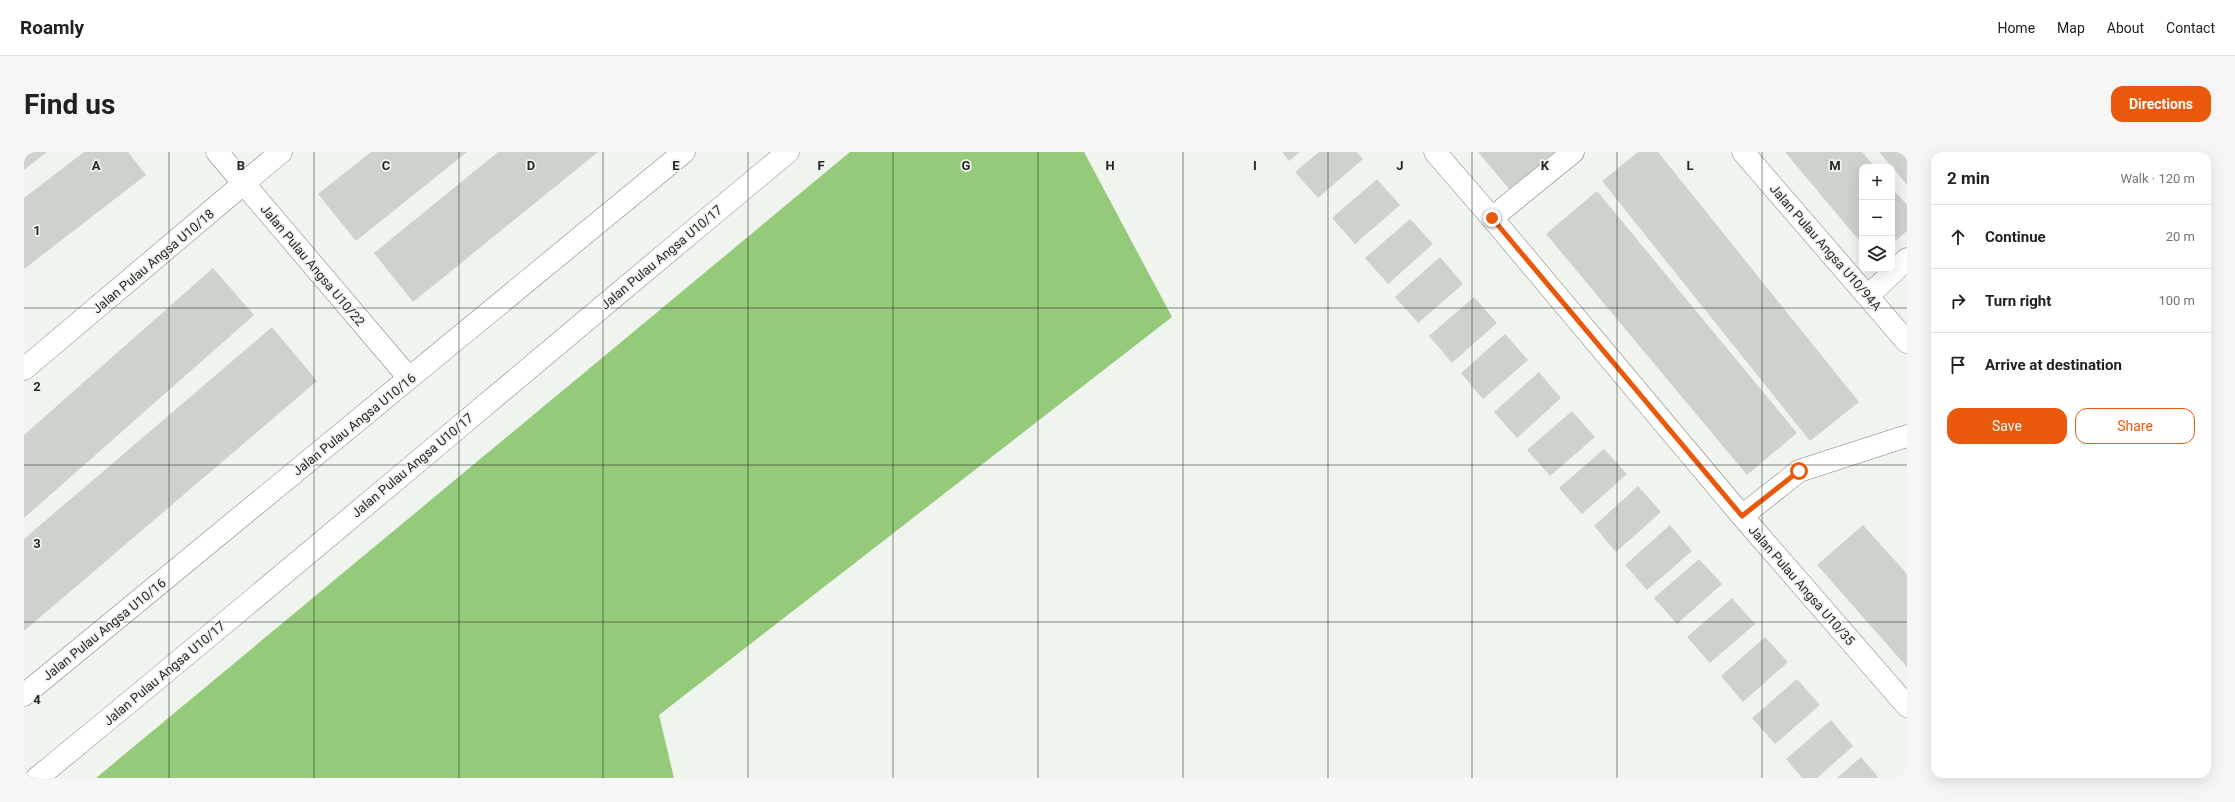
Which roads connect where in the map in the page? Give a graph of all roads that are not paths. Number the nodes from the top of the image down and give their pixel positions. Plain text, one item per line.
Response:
1 (218, 152) edge
2 (281, 152) edge
3 (684, 152) edge
4 (788, 152) edge
5 (1434, 152) edge
6 (1572, 152) edge
7 (1743, 152) edge
8 (244, 183) junction
9 (1492, 218) junction
10 (1907, 259) edge
11 (1869, 296) junction
12 (1907, 342) edge
13 (24, 369) edge
14 (409, 378) junction
15 (1907, 436) edge
16 (1742, 516) junction
17 (24, 695) edge
18 (1907, 706) edge
19 (37, 778) edge

1 - 8 street, Jalan Pulau Angsa U10/22
2 - 8 street, Jalan Pulau Angsa U10/18
3 - 14 street, Jalan Pulau Angsa U10/16
4 - 19 street, Jalan Pulau Angsa U10/17
5 - 9 street, Jalan Pulau Angsa U10/35
6 - 9 street
7 - 11 street, Jalan Pulau Angsa U10/94A
8 - 13 street, Jalan Pulau Angsa U10/18
8 - 14 street, Jalan Pulau Angsa U10/22
9 - 16 street, Jalan Pulau Angsa U10/35
10 - 11 street
11 - 12 street, Jalan Pulau Angsa U10/94A
14 - 17 street, Jalan Pulau Angsa U10/16
15 - 16 street
16 - 18 street, Jalan Pulau Angsa U10/35

